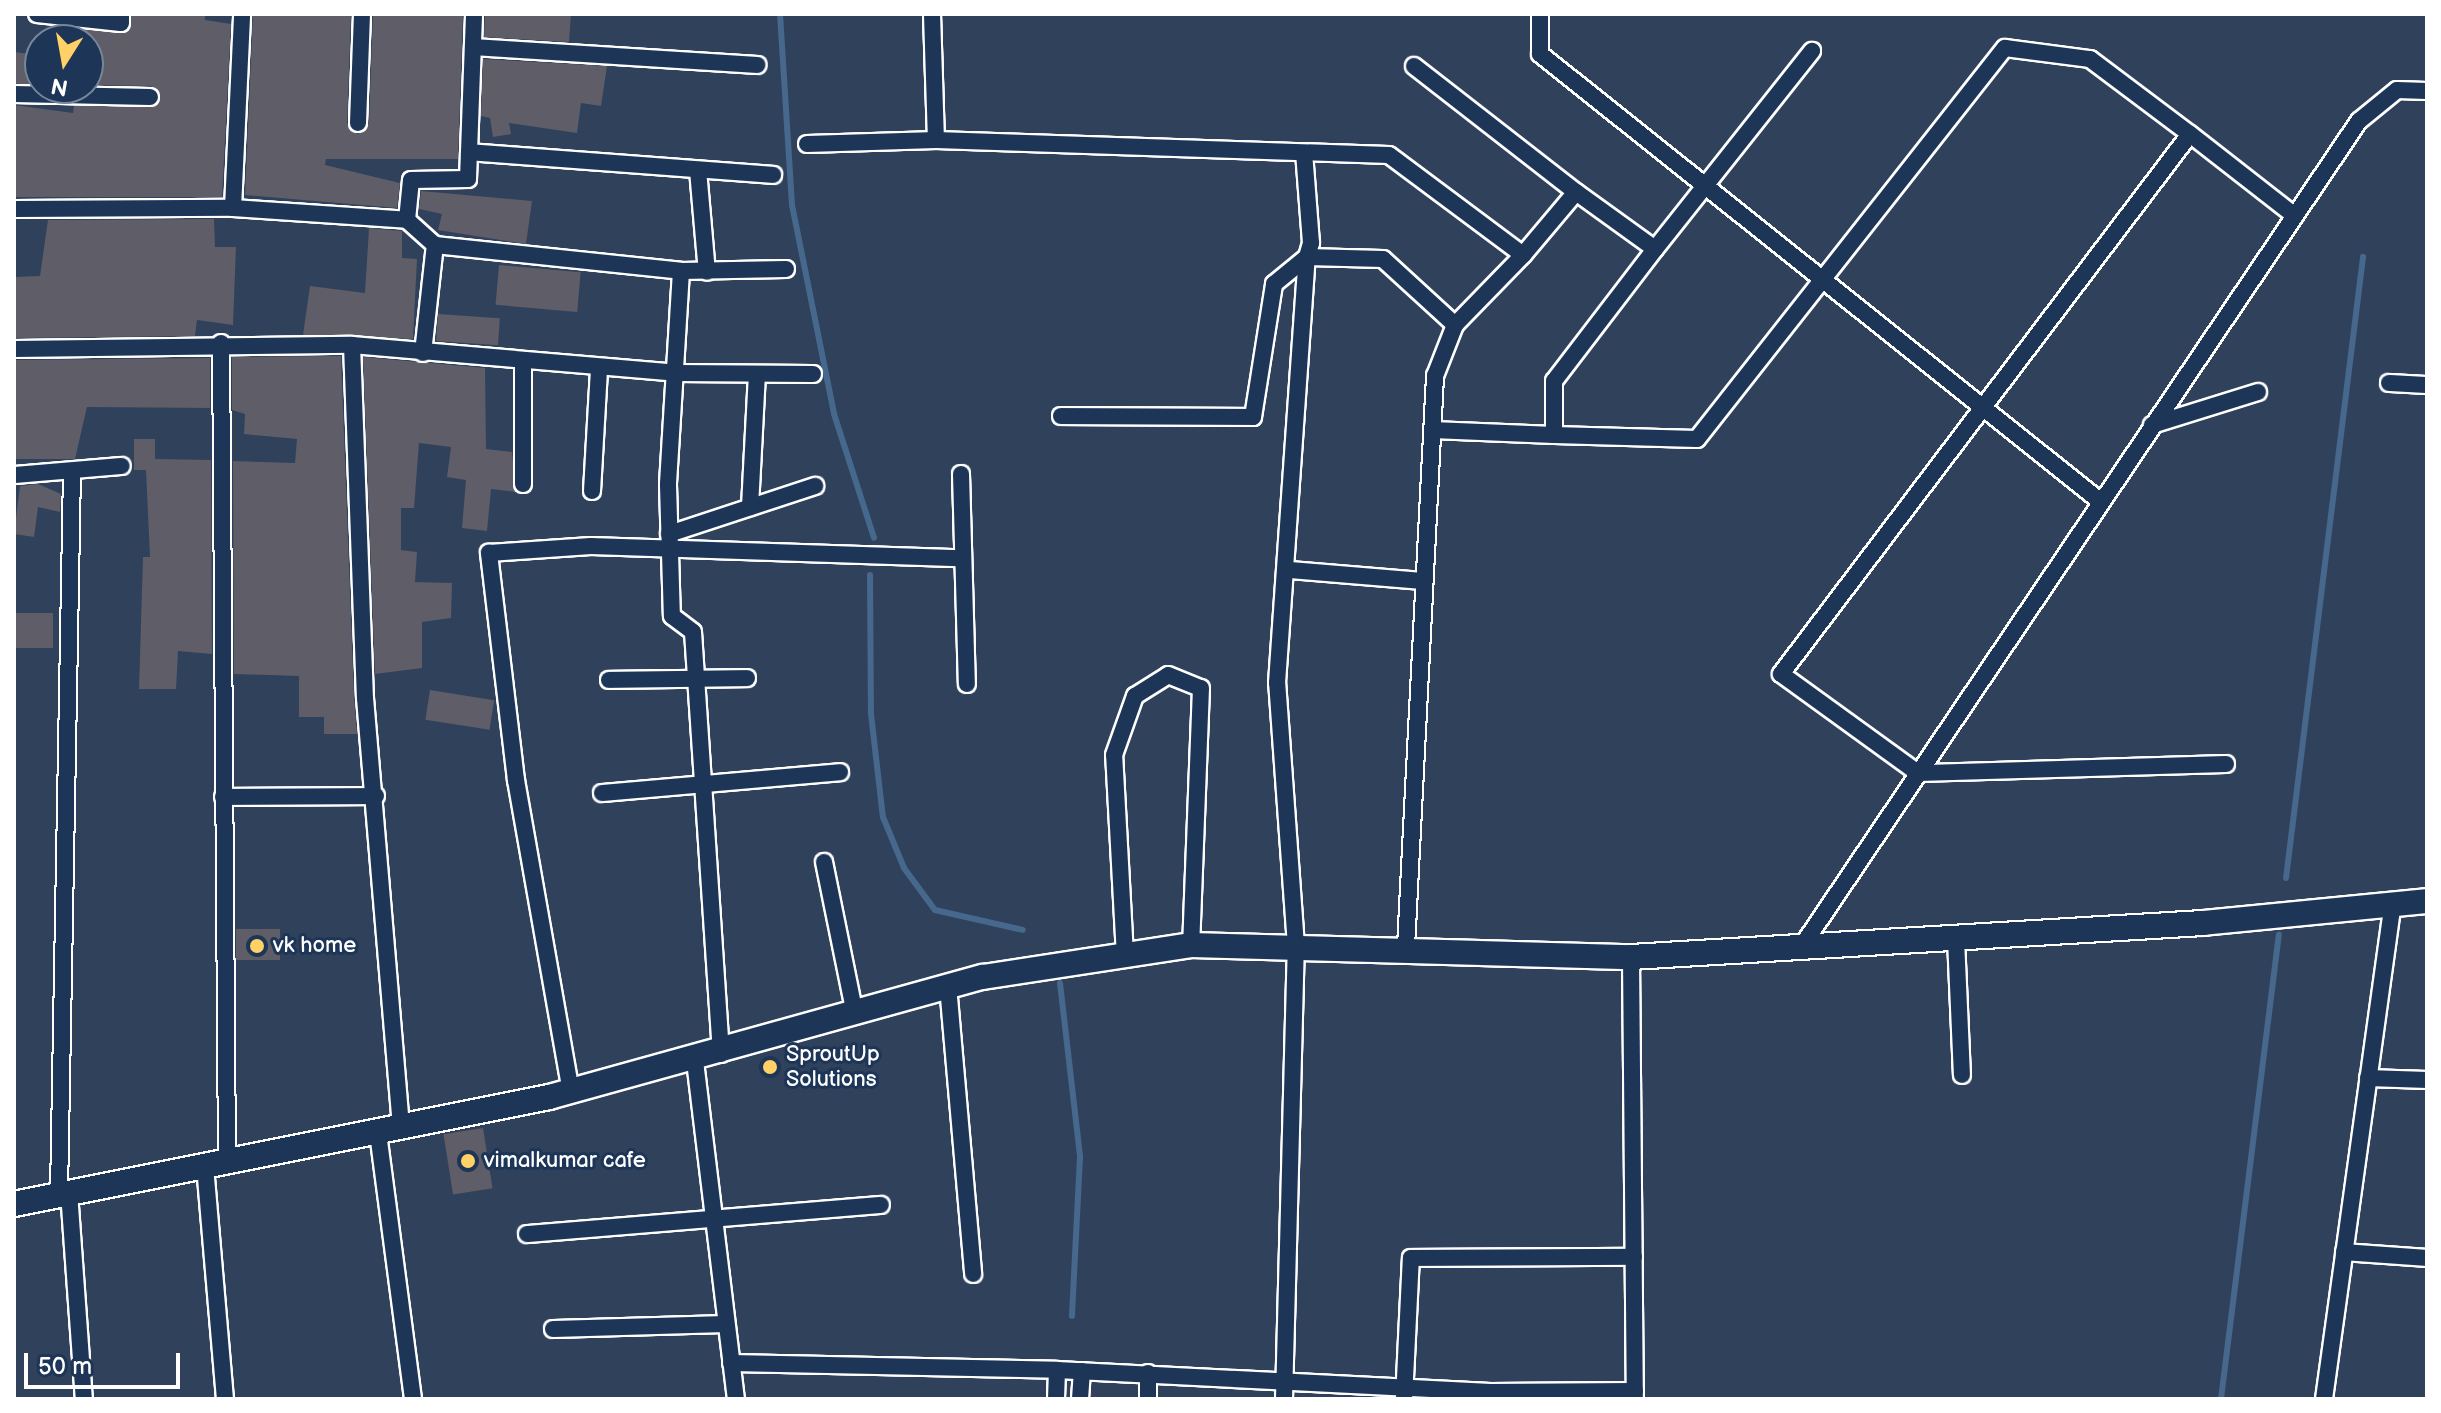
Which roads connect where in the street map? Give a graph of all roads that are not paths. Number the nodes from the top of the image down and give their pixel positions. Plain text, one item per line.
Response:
1 (37, 14) edge
2 (121, 14) edge
3 (242, 14) edge
4 (362, 14) edge
5 (474, 14) edge
6 (932, 14) edge
7 (1540, 14) edge
8 (473, 47) junction
9 (1812, 51) dead end
10 (757, 65) dead end
11 (1414, 66) dead end
12 (2427, 91) edge
13 (14, 94) edge
14 (150, 97) dead end
15 (358, 123) dead end
16 (2190, 134) junction
17 (936, 140) junction
18 (807, 144) dead end
19 (469, 152) junction
20 (1304, 153) junction
21 (698, 170) junction
22 (773, 175) dead end
23 (1705, 187) junction
24 (1576, 192) junction
25 (233, 208) junction
26 (14, 209) edge
27 (2295, 216) junction
28 (407, 220) junction
29 (435, 245) junction
30 (1655, 249) junction
31 (1523, 255) junction
32 (1307, 257) junction
33 (786, 269) dead end
34 (681, 271) junction
35 (707, 272) junction
36 (1821, 279) junction
37 (1455, 325) junction
38 (221, 343) junction
39 (352, 345) junction
40 (14, 349) edge
41 (423, 353) junction
42 (523, 363) junction
43 (599, 368) junction
44 (676, 373) junction
45 (757, 374) junction
46 (813, 374) dead end
47 (2389, 383) dead end
48 (2427, 385) edge
49 (2258, 392) dead end
50 (1982, 407) junction
51 (1061, 416) dead end
52 (2152, 425) junction
53 (1432, 430) junction
54 (1554, 435) junction
55 (122, 466) dead end
56 (72, 471) junction
57 (961, 474) dead end
58 (14, 475) edge
59 (523, 484) dead end
60 (815, 486) dead end
61 (592, 491) dead end
62 (2100, 501) junction
63 (750, 507) junction
64 (669, 534) junction
65 (671, 554) junction
66 (960, 558) junction
67 (1289, 570) junction
68 (1424, 581) junction
69 (747, 678) dead end
70 (696, 679) junction
71 (609, 680) dead end
72 (967, 684) dead end
73 (2226, 764) dead end
74 (840, 772) dead end
75 (1918, 773) junction
76 (703, 784) junction
77 (602, 793) dead end
78 (376, 796) junction
79 (223, 797) junction
80 (824, 862) dead end
81 (2427, 901) edge
82 (2392, 908) junction
83 (1956, 939) junction
84 (1191, 945) junction
85 (1296, 946) junction
86 (1406, 947) junction
87 (1800, 949) junction
88 (1125, 956) junction
89 (1631, 957) junction
90 (948, 986) junction
91 (855, 1014) junction
92 (721, 1054) junction
93 (695, 1061) junction
94 (1962, 1075) dead end
95 (2368, 1078) junction
96 (2427, 1080) edge
97 (571, 1092) junction
98 (390, 1131) junction
99 (216, 1164) junction
100 (64, 1193) junction
101 (14, 1204) edge
102 (881, 1205) dead end
103 (714, 1218) junction
104 (527, 1234) dead end
105 (2344, 1252) junction
106 (1634, 1257) junction
107 (2427, 1258) edge
108 (973, 1274) dead end
109 (726, 1324) junction
110 (553, 1329) dead end
111 (731, 1363) junction
112 (1057, 1370) junction
113 (1082, 1371) junction
114 (1148, 1373) junction
115 (1284, 1376) junction
116 (1404, 1391) edge
117 (1635, 1395) edge
118 (1490, 1396) edge
119 (84, 1399) edge
120 (225, 1399) edge
121 (413, 1399) edge
122 (736, 1399) edge
123 (1056, 1399) edge
124 (1080, 1399) edge
125 (1148, 1399) edge
126 (1284, 1399) edge
127 (2324, 1399) edge

1 - 2 street
3 - 25 street
4 - 15 street
5 - 8 street
6 - 17 street
7 - 23 street
8 - 10 street
8 - 19 street
9 - 23 street
11 - 24 street
12 - 27 street
13 - 14 street
16 - 27 street
16 - 36 street
16 - 50 street
17 - 18 street
17 - 20 street
19 - 21 street
19 - 28 street
20 - 31 street
20 - 32 street
21 - 22 street
21 - 35 street
23 - 30 street
23 - 36 street
24 - 30 street
24 - 31 street
25 - 26 street
25 - 28 street
27 - 52 street
28 - 29 street
29 - 34 street
29 - 41 street
30 - 54 street
31 - 37 street
32 - 37 street
32 - 51 street
32 - 67 street
33 - 35 street
34 - 35 street
34 - 44 street
36 - 50 street
36 - 54 street
37 - 53 street
38 - 39 street
38 - 40 street
38 - 79 street
39 - 41 street
39 - 78 street
41 - 42 street
42 - 43 street
42 - 59 street
43 - 44 street
43 - 61 street
44 - 45 street
44 - 64 street
45 - 46 street
45 - 63 street
47 - 48 street
49 - 52 street
50 - 62 street
50 - 75 street
52 - 62 street
53 - 54 street
53 - 68 street
55 - 56 street
56 - 58 street
56 - 100 street
57 - 66 street
60 - 63 street
62 - 75 street
63 - 64 street
64 - 65 street
65 - 66 street
65 - 70 street
65 - 97 street
66 - 72 street
67 - 68 street
67 - 85 street
68 - 86 street
69 - 70 street
70 - 71 street
70 - 76 street
73 - 75 street
74 - 76 street
75 - 87 street
76 - 77 street
76 - 92 street
78 - 79 street
78 - 98 street
79 - 99 street
80 - 91 street
81 - 82 main road
82 - 83 main road
82 - 95 street
83 - 87 main road
83 - 94 street
84 - 85 main road
84 - 88 main road
84 - 88 street
85 - 86 main road
85 - 115 street
86 - 89 main road
87 - 89 main road
88 - 90 main road
89 - 106 street
90 - 91 main road
90 - 108 street
91 - 92 main road
92 - 93 main road
93 - 97 main road
93 - 103 street
95 - 96 street
95 - 105 street
97 - 98 main road
98 - 99 main road
98 - 121 street
99 - 100 main road
99 - 120 street
100 - 101 main road
100 - 119 street
102 - 103 street
103 - 104 street
103 - 109 street
105 - 107 street
105 - 127 street
106 - 116 street
106 - 117 street
109 - 110 street
109 - 111 street
111 - 112 street
111 - 122 street
112 - 113 street
112 - 123 street
113 - 114 street
113 - 124 street
114 - 115 street
114 - 125 street
115 - 116 street
115 - 126 street
116 - 118 street
117 - 118 street

